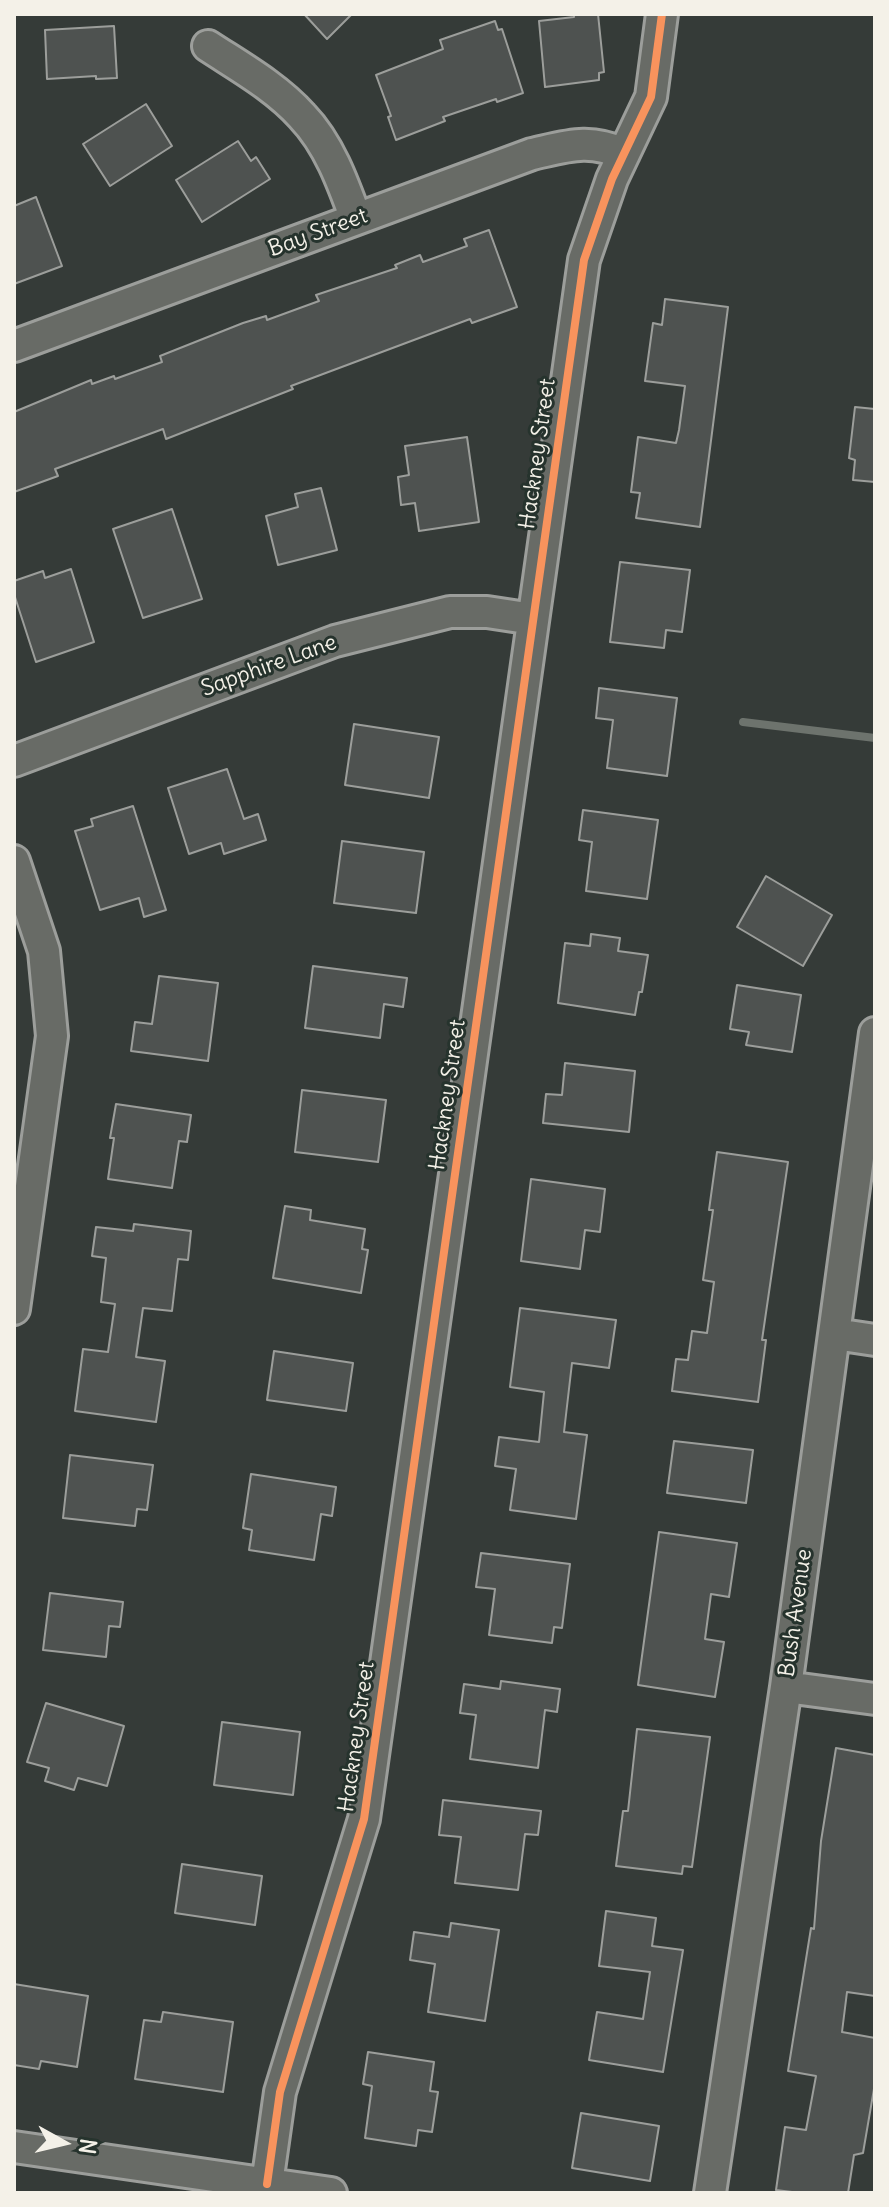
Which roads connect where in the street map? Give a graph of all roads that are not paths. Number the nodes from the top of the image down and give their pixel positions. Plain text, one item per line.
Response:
1 (662, 14) edge
2 (208, 46) dead end
3 (624, 154) junction
4 (356, 219) junction
5 (14, 346) edge
6 (533, 619) junction
7 (14, 761) edge
8 (14, 861) edge
9 (875, 1033) edge
10 (14, 1309) edge
11 (835, 1334) junction
12 (875, 1340) edge
13 (786, 1687) junction
14 (875, 1699) edge
15 (14, 2147) edge
16 (267, 2184) junction
17 (331, 2193) edge
18 (710, 2193) edge

1 - 3 street, Hackney Street
2 - 4 street
3 - 4 street, Bay Street
3 - 6 street, Hackney Street
4 - 5 street, Bay Street
6 - 7 street, Sapphire Lane
6 - 16 street, Hackney Street
8 - 10 street
9 - 11 street, Bush Avenue
11 - 12 street
11 - 13 street, Bush Avenue
13 - 14 street
13 - 18 street, Bush Avenue
15 - 16 street
16 - 17 street

